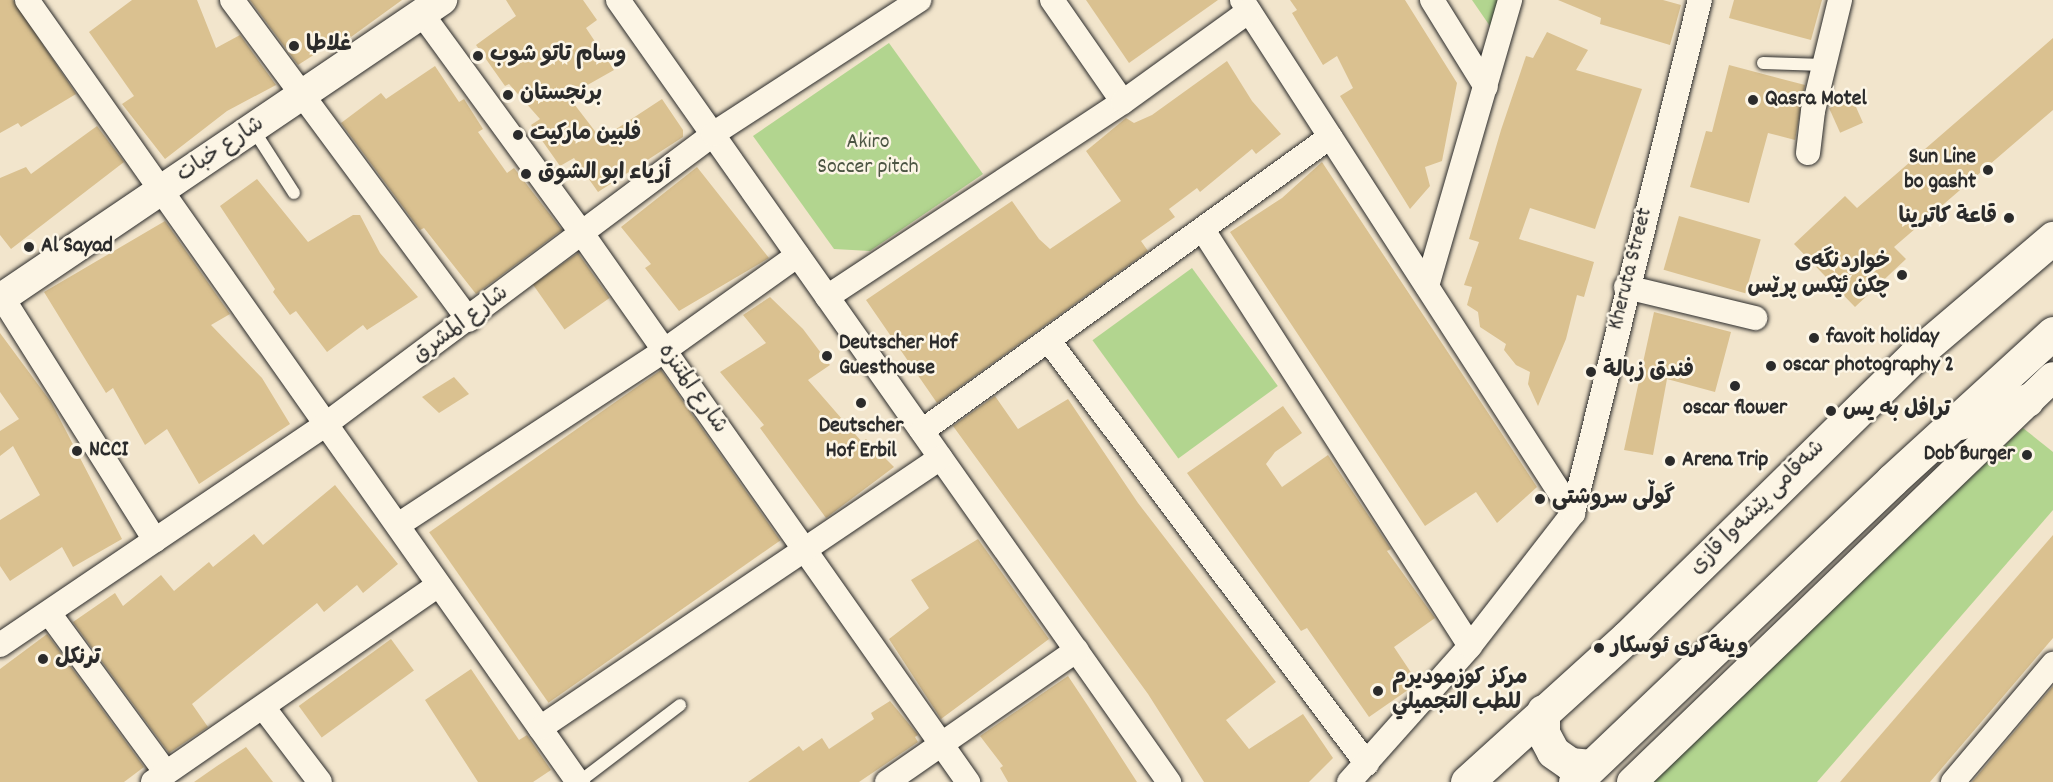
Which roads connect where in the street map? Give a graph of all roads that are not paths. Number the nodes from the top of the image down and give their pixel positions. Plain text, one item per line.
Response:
1 (27, 0) edge
2 (232, 0) edge
3 (618, 0) edge
4 (919, 0) edge
5 (1052, 0) edge
6 (1432, 0) edge
7 (1510, 0) edge
8 (1700, 0) edge
9 (1840, 0) edge
10 (426, 5) edge
11 (1245, 6) edge
12 (1763, 63) dead end
13 (1824, 65) junction
14 (1486, 87) junction
15 (301, 96) junction
16 (1123, 102) junction
17 (253, 129) junction
18 (713, 134) junction
19 (1330, 137) junction
20 (1808, 153) dead end
21 (161, 190) junction
22 (294, 193) dead end
23 (1203, 230) junction
24 (581, 232) junction
25 (2053, 238) edge
26 (798, 255) junction
27 (1427, 286) junction
28 (1626, 286) junction
29 (1, 297) edge
30 (827, 297) junction
31 (1755, 318) dead end
32 (469, 320) junction
33 (2053, 333) edge
34 (1049, 341) junction
35 (665, 350) junction
36 (2053, 377) edge
37 (2027, 400) junction
38 (326, 424) junction
39 (1950, 426) junction
40 (922, 430) junction
41 (941, 458) junction
42 (1573, 513) junction
43 (398, 525) junction
44 (155, 540) junction
45 (806, 551) junction
46 (439, 585) junction
47 (50, 613) junction
48 (4, 634) edge
49 (1470, 646) junction
50 (1077, 650) junction
51 (2053, 664) edge
52 (680, 705) dead end
53 (263, 707) junction
54 (1543, 711) junction
55 (540, 728) junction
56 (942, 744) junction
57 (1367, 764) junction
58 (1583, 774) edge
59 (160, 777) edge
60 (320, 782) edge
61 (579, 782) edge
62 (887, 782) edge
63 (968, 782) edge
64 (1169, 782) edge
65 (1349, 782) edge
66 (1467, 782) edge
67 (1632, 782) edge
68 (1953, 782) edge

1 - 21 street
2 - 15 street
3 - 18 street
4 - 18 street, شارع المشرق
5 - 16 street
6 - 14 street
7 - 14 street
8 - 28 street, Kheruta Street
9 - 13 street
10 - 15 street, شارع خبات
10 - 24 street, شارع المتنزه
11 - 16 street
11 - 19 street
12 - 13 lane
13 - 20 street
14 - 27 street
15 - 17 street, شارع خبات
15 - 32 street
16 - 30 street
17 - 21 street, شارع خبات
17 - 22 lane
18 - 24 street, شارع المشرق
18 - 26 street
19 - 23 street
19 - 27 street
21 - 29 street, شارع خبات
21 - 38 street
23 - 34 street
23 - 49 street
24 - 32 street, شارع المشرق
24 - 35 street, شارع المتنزه
25 - 54 highway, شەقامی پێشەوا قازی
26 - 30 street
26 - 35 street
27 - 42 street
28 - 31 street
28 - 42 street, Kheruta Street
29 - 44 street
30 - 40 street
32 - 38 street, شارع المشرق
33 - 39 highway
34 - 40 street
34 - 57 street
35 - 43 street
35 - 45 street, شارع المتنزه
36 - 37 street
37 - 39 highway
37 - 67 street
38 - 43 street
38 - 44 street, شارع المشرق
39 - 58 highway
40 - 41 street
41 - 45 street
41 - 50 street
42 - 49 street, Kheruta Street
43 - 46 street
44 - 47 street, شارع المشرق
45 - 55 street
45 - 56 street, شارع المتنزه
46 - 53 street
46 - 55 street
47 - 48 street, شارع المشرق
47 - 59 street
49 - 57 street, Kheruta Street
50 - 56 street
50 - 64 street
51 - 68 street
52 - 61 lane
53 - 59 street
53 - 60 street
54 - 58 highway
54 - 66 highway, شەقامی پێشەوا قازی
55 - 61 street
56 - 62 street
56 - 63 street, شارع المتنزه
57 - 65 street, Kheruta Street

